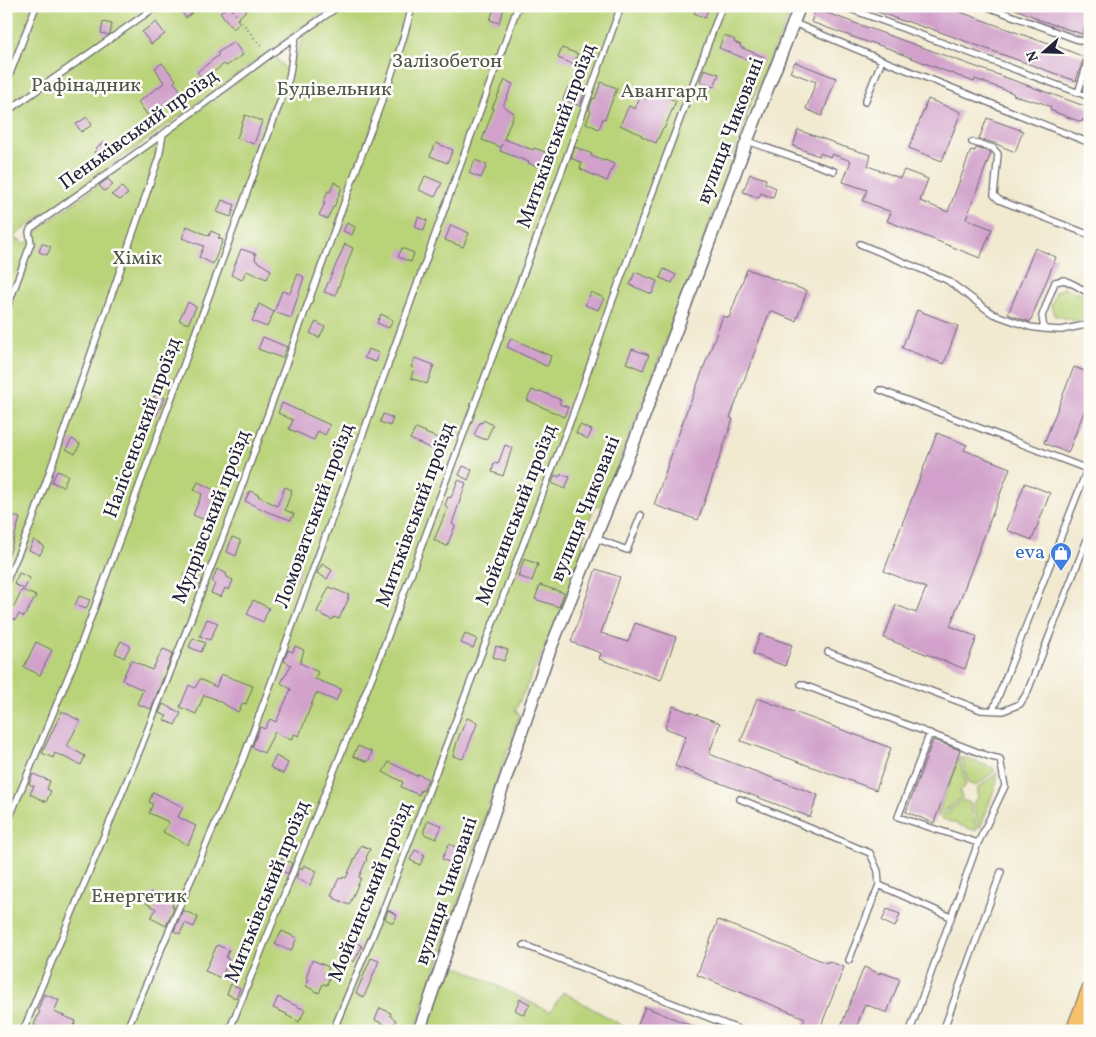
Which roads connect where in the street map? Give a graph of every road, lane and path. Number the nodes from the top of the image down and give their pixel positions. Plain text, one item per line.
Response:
1 (36, 6) edge
2 (156, 6) edge
3 (228, 6) edge
4 (338, 6) edge
5 (412, 6) edge
6 (518, 6) edge
7 (621, 6) edge
8 (722, 6) edge
9 (800, 6) edge
10 (842, 6) edge
11 (985, 6) edge
12 (794, 23) junction
13 (1090, 25) edge
14 (296, 37) junction
15 (1084, 42) junction
16 (1090, 50) edge
17 (1090, 54) edge
18 (268, 56) junction
19 (882, 60) junction
20 (6, 84) edge
21 (1078, 93) junction
22 (1090, 97) edge
23 (865, 102) dead end
24 (6, 112) edge
25 (163, 134) junction
26 (747, 140) junction
27 (972, 142) dead end
28 (1090, 142) edge
29 (834, 170) dead end
30 (1090, 235) edge
31 (860, 244) dead end
32 (1090, 294) edge
33 (6, 311) edge
34 (1090, 324) edge
35 (1044, 329) junction
36 (880, 390) dead end
37 (1089, 470) edge
38 (641, 515) dead end
39 (1090, 532) edge
40 (595, 538) junction
41 (6, 582) edge
42 (828, 652) dead end
43 (801, 684) dead end
44 (993, 710) junction
45 (930, 733) junction
46 (740, 798) dead end
47 (6, 826) edge
48 (978, 844) junction
49 (1001, 872) dead end
50 (879, 885) junction
51 (951, 917) junction
52 (524, 945) dead end
53 (850, 960) dead end
54 (1090, 992) edge
55 (23, 1031) edge
56 (126, 1031) edge
57 (229, 1031) edge
58 (333, 1031) edge
59 (419, 1031) edge
60 (743, 1031) edge
61 (910, 1031) edge
62 (943, 1031) edge
63 (1075, 1031) edge

1 - 20 lane
2 - 24 lane
3 - 18 path
4 - 14 lane, Пеньківський проїзд
5 - 55 lane, Мудрівський проїзд
6 - 56 lane, Ломоватський проїзд
7 - 57 lane, Митьківський проїзд
8 - 58 lane, Мойсинський проїзд
9 - 12 street, вулиця Чиковані
10 - 21 lane
11 - 15 lane
12 - 19 lane
12 - 26 street, вулиця Чиковані
13 - 15 lane
14 - 18 lane, Пеньківський проїзд
14 - 47 lane, Налісенський проїзд
15 - 16 lane
17 - 21 lane
18 - 25 lane, Пеньківський проїзд
19 - 23 lane
19 - 28 lane
21 - 22 lane
25 - 33 lane, Пеньківський проїзд
25 - 41 lane
26 - 29 lane
26 - 40 street, вулиця Чиковані
27 - 30 lane
31 - 35 lane
32 - 35 lane
34 - 35 lane
36 - 37 lane
37 - 44 lane
38 - 40 lane
39 - 44 lane
40 - 59 street, вулиця Чиковані
42 - 44 lane
43 - 45 lane
45 - 48 lane
45 - 48 lane
46 - 50 lane
48 - 51 lane
49 - 62 lane
50 - 51 lane
50 - 53 lane
51 - 61 lane
52 - 60 lane
54 - 63 main road

